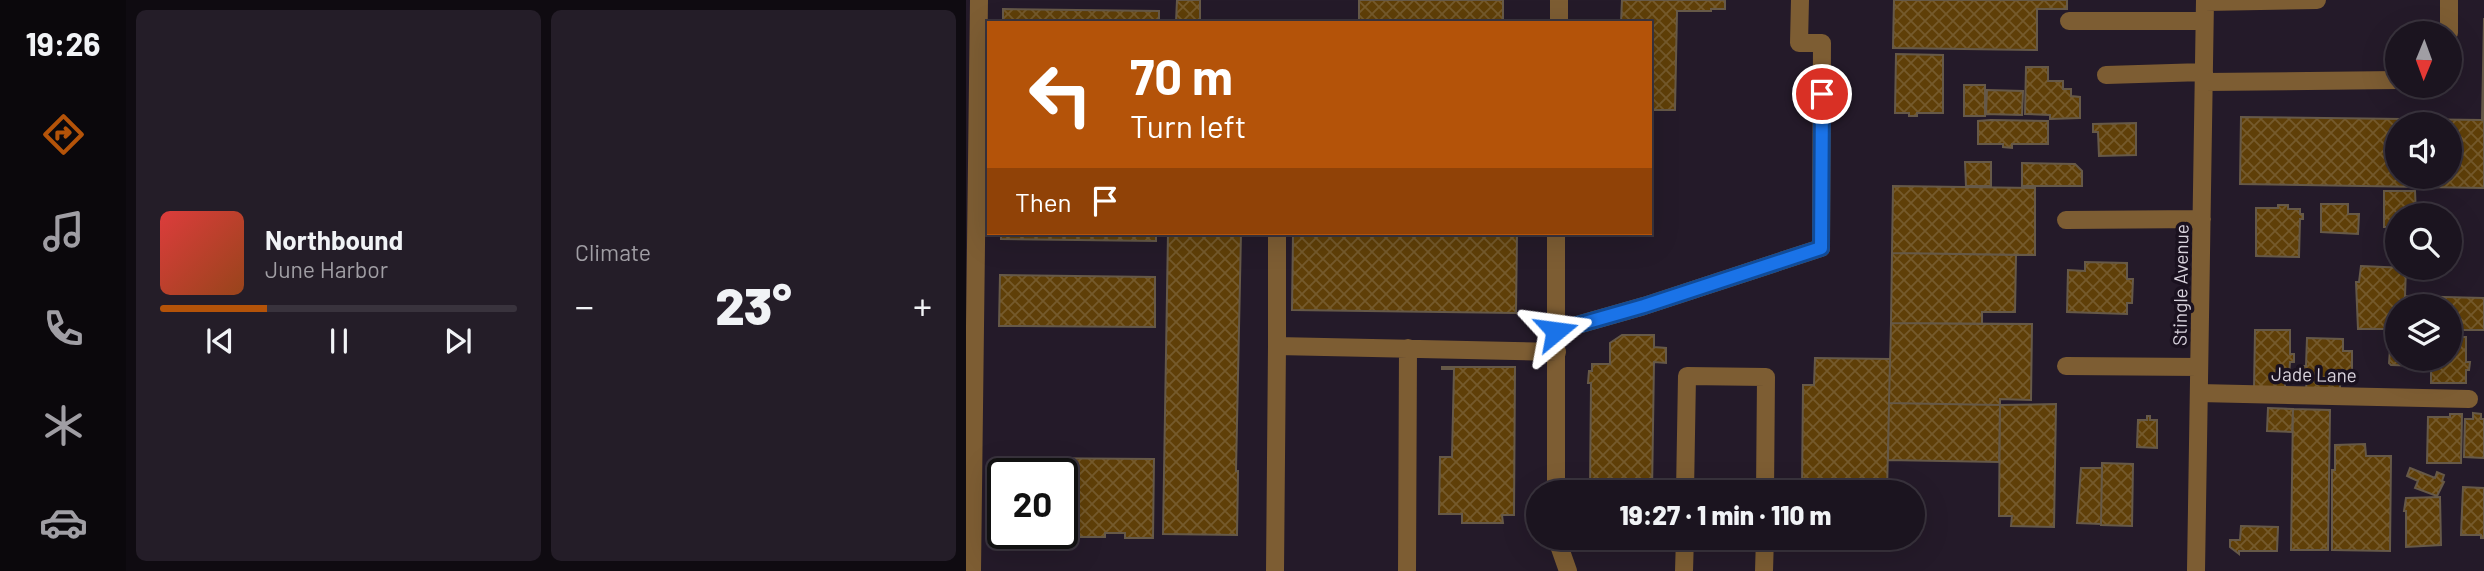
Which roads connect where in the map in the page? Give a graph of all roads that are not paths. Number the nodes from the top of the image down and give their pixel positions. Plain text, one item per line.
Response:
1 (979, 0) edge
2 (1559, 0) edge
3 (1800, 0) edge
4 (2317, 0) edge
5 (2449, 0) edge
6 (2205, 1) edge
7 (1559, 21) edge
8 (2069, 21) dead end
9 (2204, 21) junction
10 (2449, 21) edge
11 (2106, 75) dead end
12 (2204, 77) junction
13 (2385, 80) edge
14 (2202, 219) junction
15 (2066, 220) dead end
16 (1277, 235) edge
17 (1556, 235) edge
18 (1556, 331) junction
19 (1277, 346) junction
20 (1408, 348) junction
21 (1557, 352) junction
22 (2066, 366) dead end
23 (2199, 367) junction
24 (2199, 393) junction
25 (2469, 399) dead end
26 (970, 415) edge
27 (1556, 480) edge
28 (1685, 480) edge
29 (1765, 480) edge
30 (1561, 550) edge
31 (1685, 550) edge
32 (1765, 550) edge
33 (972, 571) edge
34 (1275, 571) edge
35 (1408, 571) edge
36 (1568, 571) edge
37 (1684, 571) edge
38 (1764, 571) edge
39 (2196, 571) edge

1 - 26 street
2 - 7 street
3 - 18 street
4 - 6 street
5 - 10 street
6 - 9 street, Stingle Avenue
8 - 9 street
9 - 12 street, Stingle Avenue
11 - 12 street
12 - 13 street
12 - 14 street, Stingle Avenue
14 - 15 street
14 - 23 street, Stingle Avenue
16 - 19 street
17 - 18 street
18 - 21 street
19 - 20 street
19 - 34 street
20 - 21 street
20 - 35 street
21 - 27 street
22 - 23 street
23 - 24 street, Stingle Avenue
24 - 25 street, Jade Lane
24 - 39 street, Stingle Avenue
26 - 33 street
28 - 29 street
30 - 36 street
31 - 37 street
32 - 38 street

